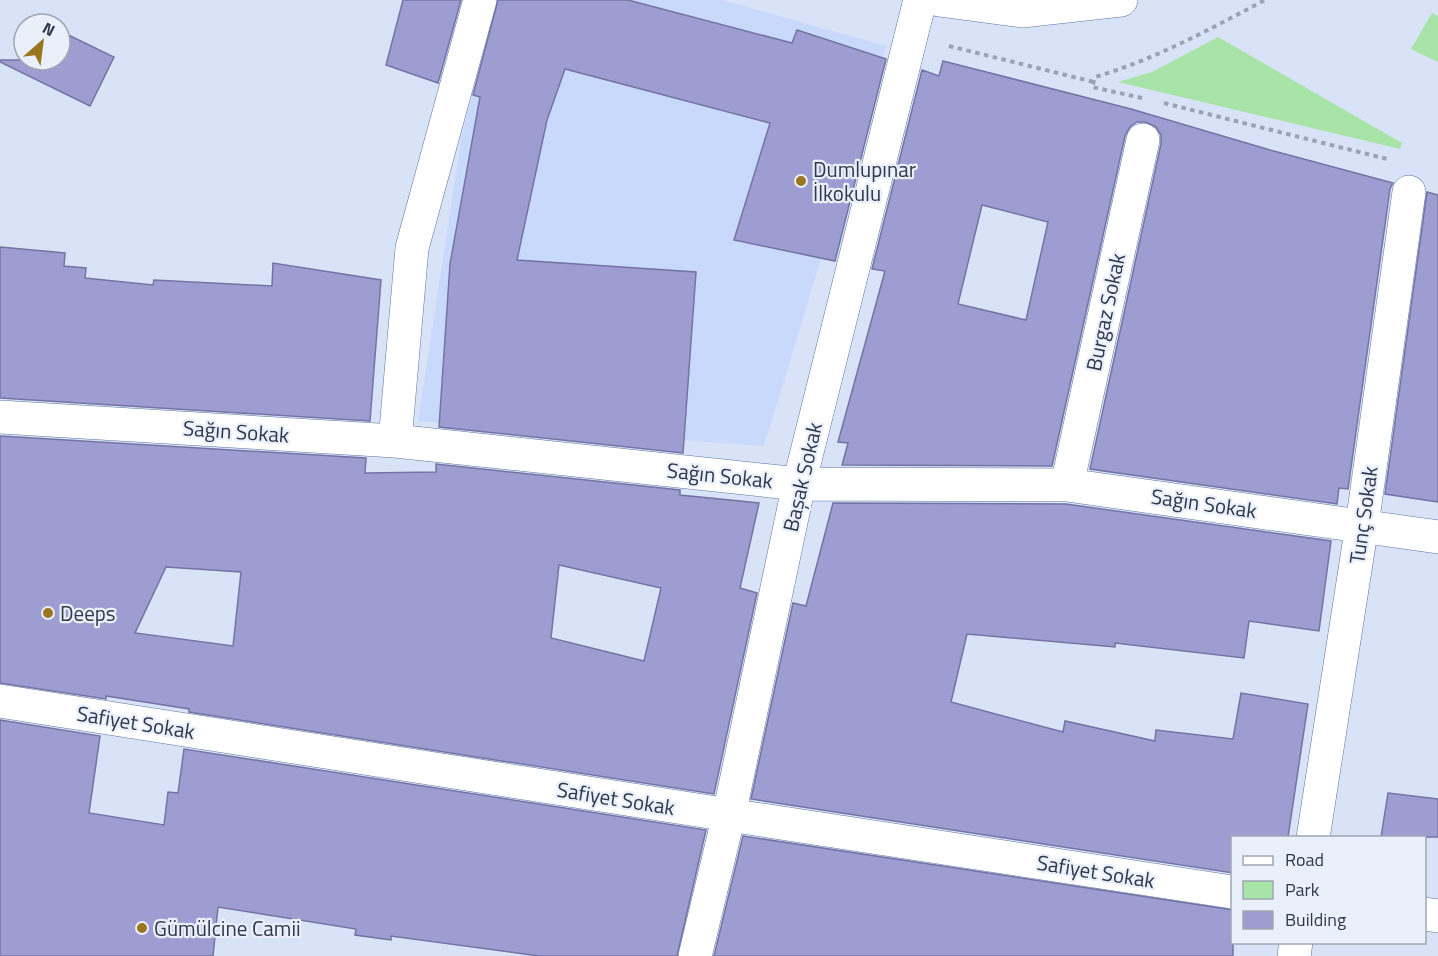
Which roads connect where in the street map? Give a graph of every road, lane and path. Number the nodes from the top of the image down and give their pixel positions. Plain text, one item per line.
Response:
1 (480, 0) edge
2 (920, 0) edge
3 (939, 0) edge
4 (1121, 0) edge
5 (1265, 0) edge
6 (911, 37) junction
7 (1094, 82) junction
8 (1151, 100) dead end
9 (1162, 103) dead end
10 (1143, 140) dead end
11 (1391, 160) dead end
12 (1409, 192) dead end
13 (0, 417) edge
14 (395, 441) junction
15 (799, 484) junction
16 (1067, 485) junction
17 (1362, 525) junction
18 (1438, 537) edge
19 (0, 701) edge
20 (729, 816) junction
21 (1312, 836) edge
22 (1231, 892) edge
23 (695, 956) edge

1 - 14 street
2 - 6 street, Başak Sokak
3 - 4 street
5 - 7 path
6 - 7 path
6 - 15 street, Başak Sokak
7 - 8 path
9 - 11 path
10 - 16 street, Burgaz Sokak
12 - 17 street, Tunç Sokak
13 - 14 street, Sağın Sokak
14 - 15 street, Sağın Sokak
15 - 16 street, Sağın Sokak
15 - 20 street, Başak Sokak
16 - 17 street, Sağın Sokak
17 - 18 street, Sağın Sokak
17 - 21 street, Tunç Sokak
19 - 20 street, Safiyet Sokak
20 - 22 street, Safiyet Sokak
20 - 23 street, Başak Sokak

